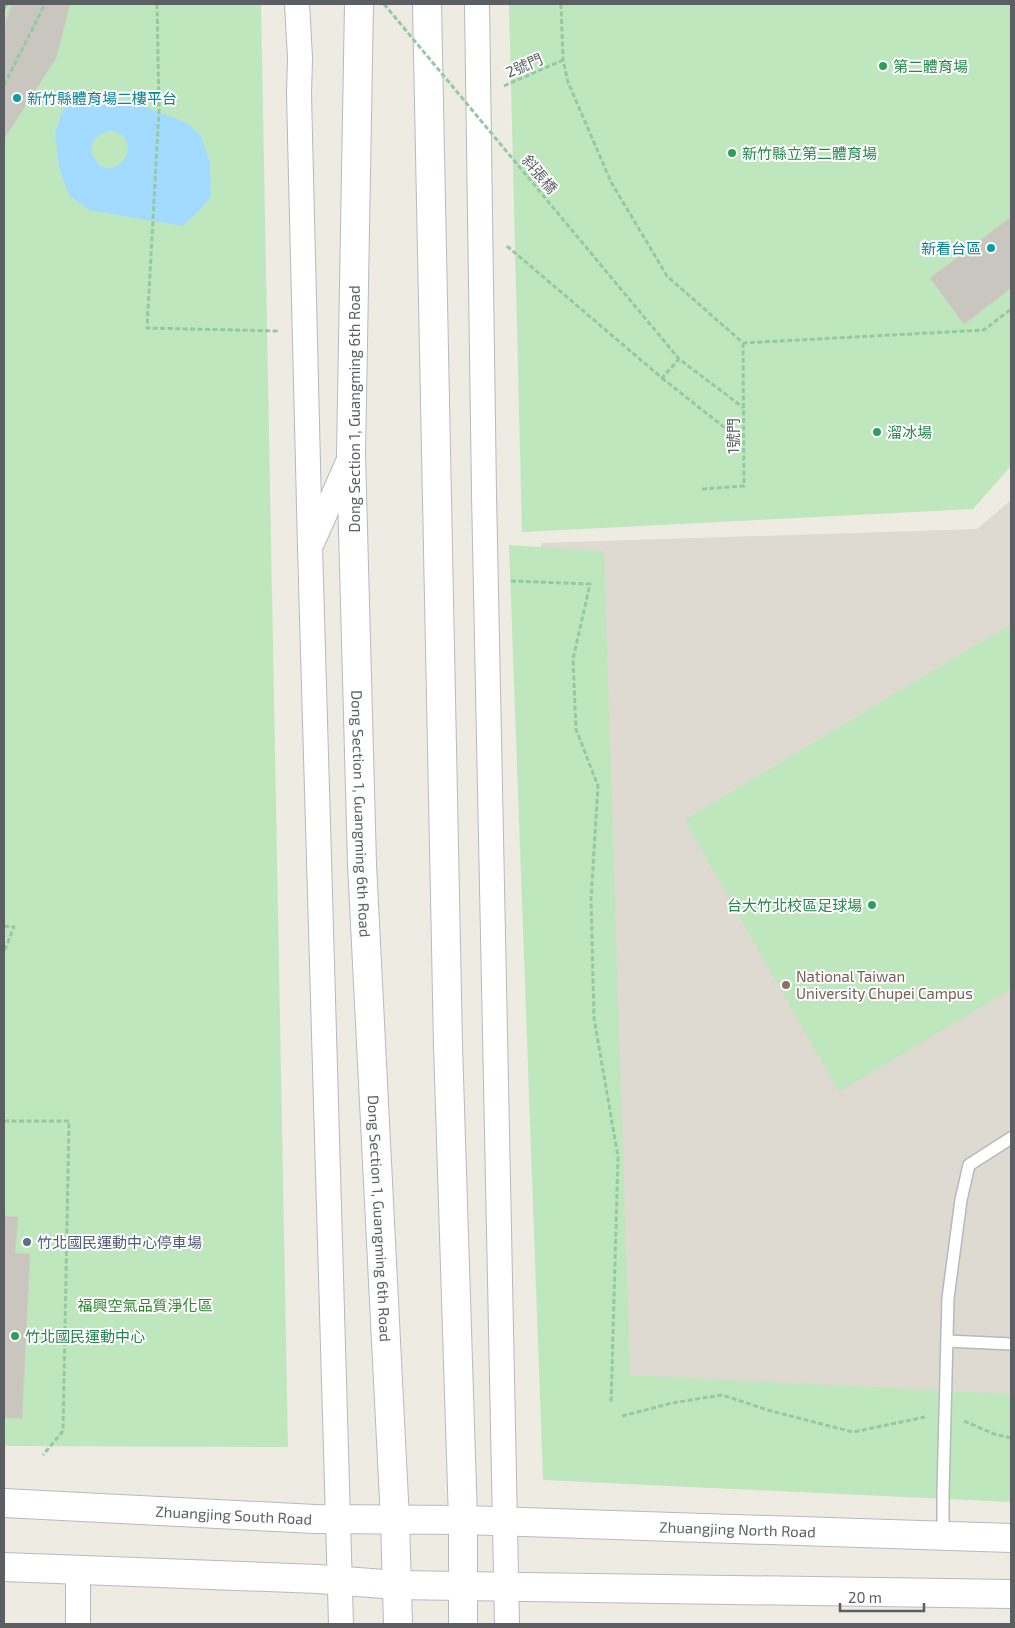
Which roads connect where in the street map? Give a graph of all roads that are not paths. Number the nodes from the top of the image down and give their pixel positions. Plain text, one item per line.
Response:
1 (297, 4) edge
2 (359, 4) edge
3 (427, 4) edge
4 (477, 4) edge
5 (351, 455) junction
6 (310, 547) junction
7 (1011, 1138) edge
8 (947, 1341) junction
9 (1011, 1344) edge
10 (4, 1503) edge
11 (339, 1518) junction
12 (395, 1520) junction
13 (463, 1520) junction
14 (506, 1522) junction
15 (943, 1536) junction
16 (1011, 1538) edge
17 (4, 1567) edge
18 (78, 1569) junction
19 (340, 1581) junction
20 (397, 1585) junction
21 (463, 1586) junction
22 (507, 1587) junction
23 (1011, 1594) edge
24 (78, 1624) edge
25 (341, 1624) edge
26 (398, 1624) edge
27 (463, 1624) edge
28 (507, 1624) edge

1 - 6 street
2 - 5 main road, Dong Section 1, Guangming 6th Road
3 - 13 main road
4 - 14 street
5 - 6 street
5 - 12 main road, Dong Section 1, Guangming 6th Road
6 - 11 street
7 - 8 lane
8 - 9 lane
8 - 15 lane
10 - 11 main road, Zhuangjing South Road
11 - 12 main road, Zhuangjing South Road
11 - 19 street
12 - 13 main road, Zhuangjing South Road
12 - 20 main road, Dong Section 1, Guangming 6th Road
13 - 14 main road, Zhuangjing North Road
13 - 21 main road
14 - 15 main road, Zhuangjing North Road
14 - 22 street
15 - 16 main road, Zhuangjing North Road
17 - 18 main road
18 - 19 main road
18 - 24 street
19 - 20 main road
19 - 25 street
20 - 21 main road
20 - 26 main road, Dong Section 1, Guangming 6th Road
21 - 22 main road
21 - 27 main road
22 - 23 main road
22 - 28 street

